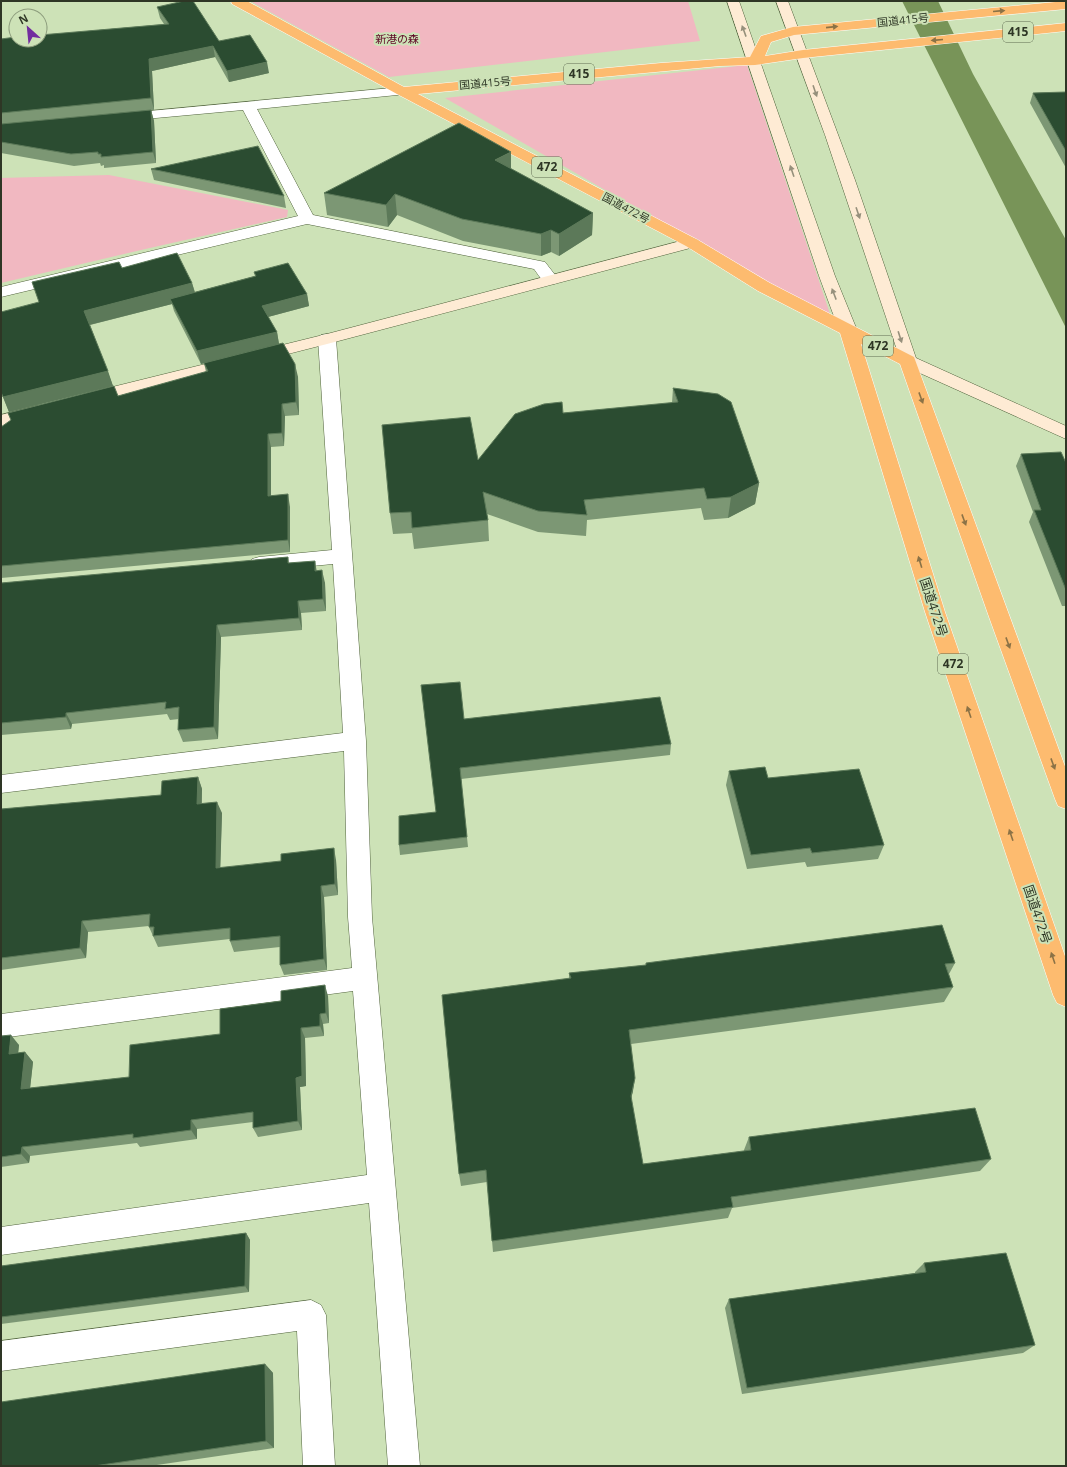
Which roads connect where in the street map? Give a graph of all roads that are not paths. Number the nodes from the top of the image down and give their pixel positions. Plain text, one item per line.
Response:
1 (237, 1) edge
2 (733, 1) edge
3 (782, 1) edge
4 (1066, 5) edge
5 (1066, 27) edge
6 (793, 31) junction
7 (803, 54) junction
8 (755, 61) junction
9 (402, 91) junction
10 (248, 105) junction
11 (112, 118) edge
12 (307, 219) junction
13 (692, 243) junction
14 (551, 280) junction
15 (1, 292) edge
16 (848, 330) junction
17 (327, 339) junction
18 (908, 361) junction
19 (76, 402) edge
20 (53, 408) edge
21 (1, 421) edge
22 (1066, 433) edge
23 (343, 556) junction
24 (240, 566) edge
25 (355, 741) junction
26 (1, 784) edge
27 (1066, 799) edge
28 (365, 978) junction
29 (1066, 994) edge
30 (1, 1026) edge
31 (382, 1188) junction
32 (1, 1241) edge
33 (1, 1356) edge
34 (319, 1466) edge
35 (404, 1466) edge

1 - 9 highway
8 -> 2 street
3 - 6 street
6 -> 4 highway, 国道415号 / 415
5 -> 7 highway, 国道415号 / 415
6 - 7 street
6 - 8 highway, 国道415号 / 415
7 - 8 highway, 国道415号 / 415
7 -> 18 street
8 - 9 highway, 国道415号 / 415
16 -> 8 street
9 - 10 street
9 - 13 highway, 国道472号 / 472
10 - 11 street
10 - 12 street
12 - 14 street
12 - 15 street
13 - 14 street
13 - 16 highway, 国道472号 / 472
14 - 17 street
16 - 18 highway, 国道472号 / 472
29 -> 16 highway, 国道472号 / 472
17 - 19 street
17 - 23 street
18 - 22 street
18 -> 27 highway, 472
20 - 21 street
23 - 24 street
23 - 25 street
25 - 26 street
25 - 28 street
28 - 30 street
28 - 31 street
31 - 32 street
31 - 35 street
33 - 34 street

